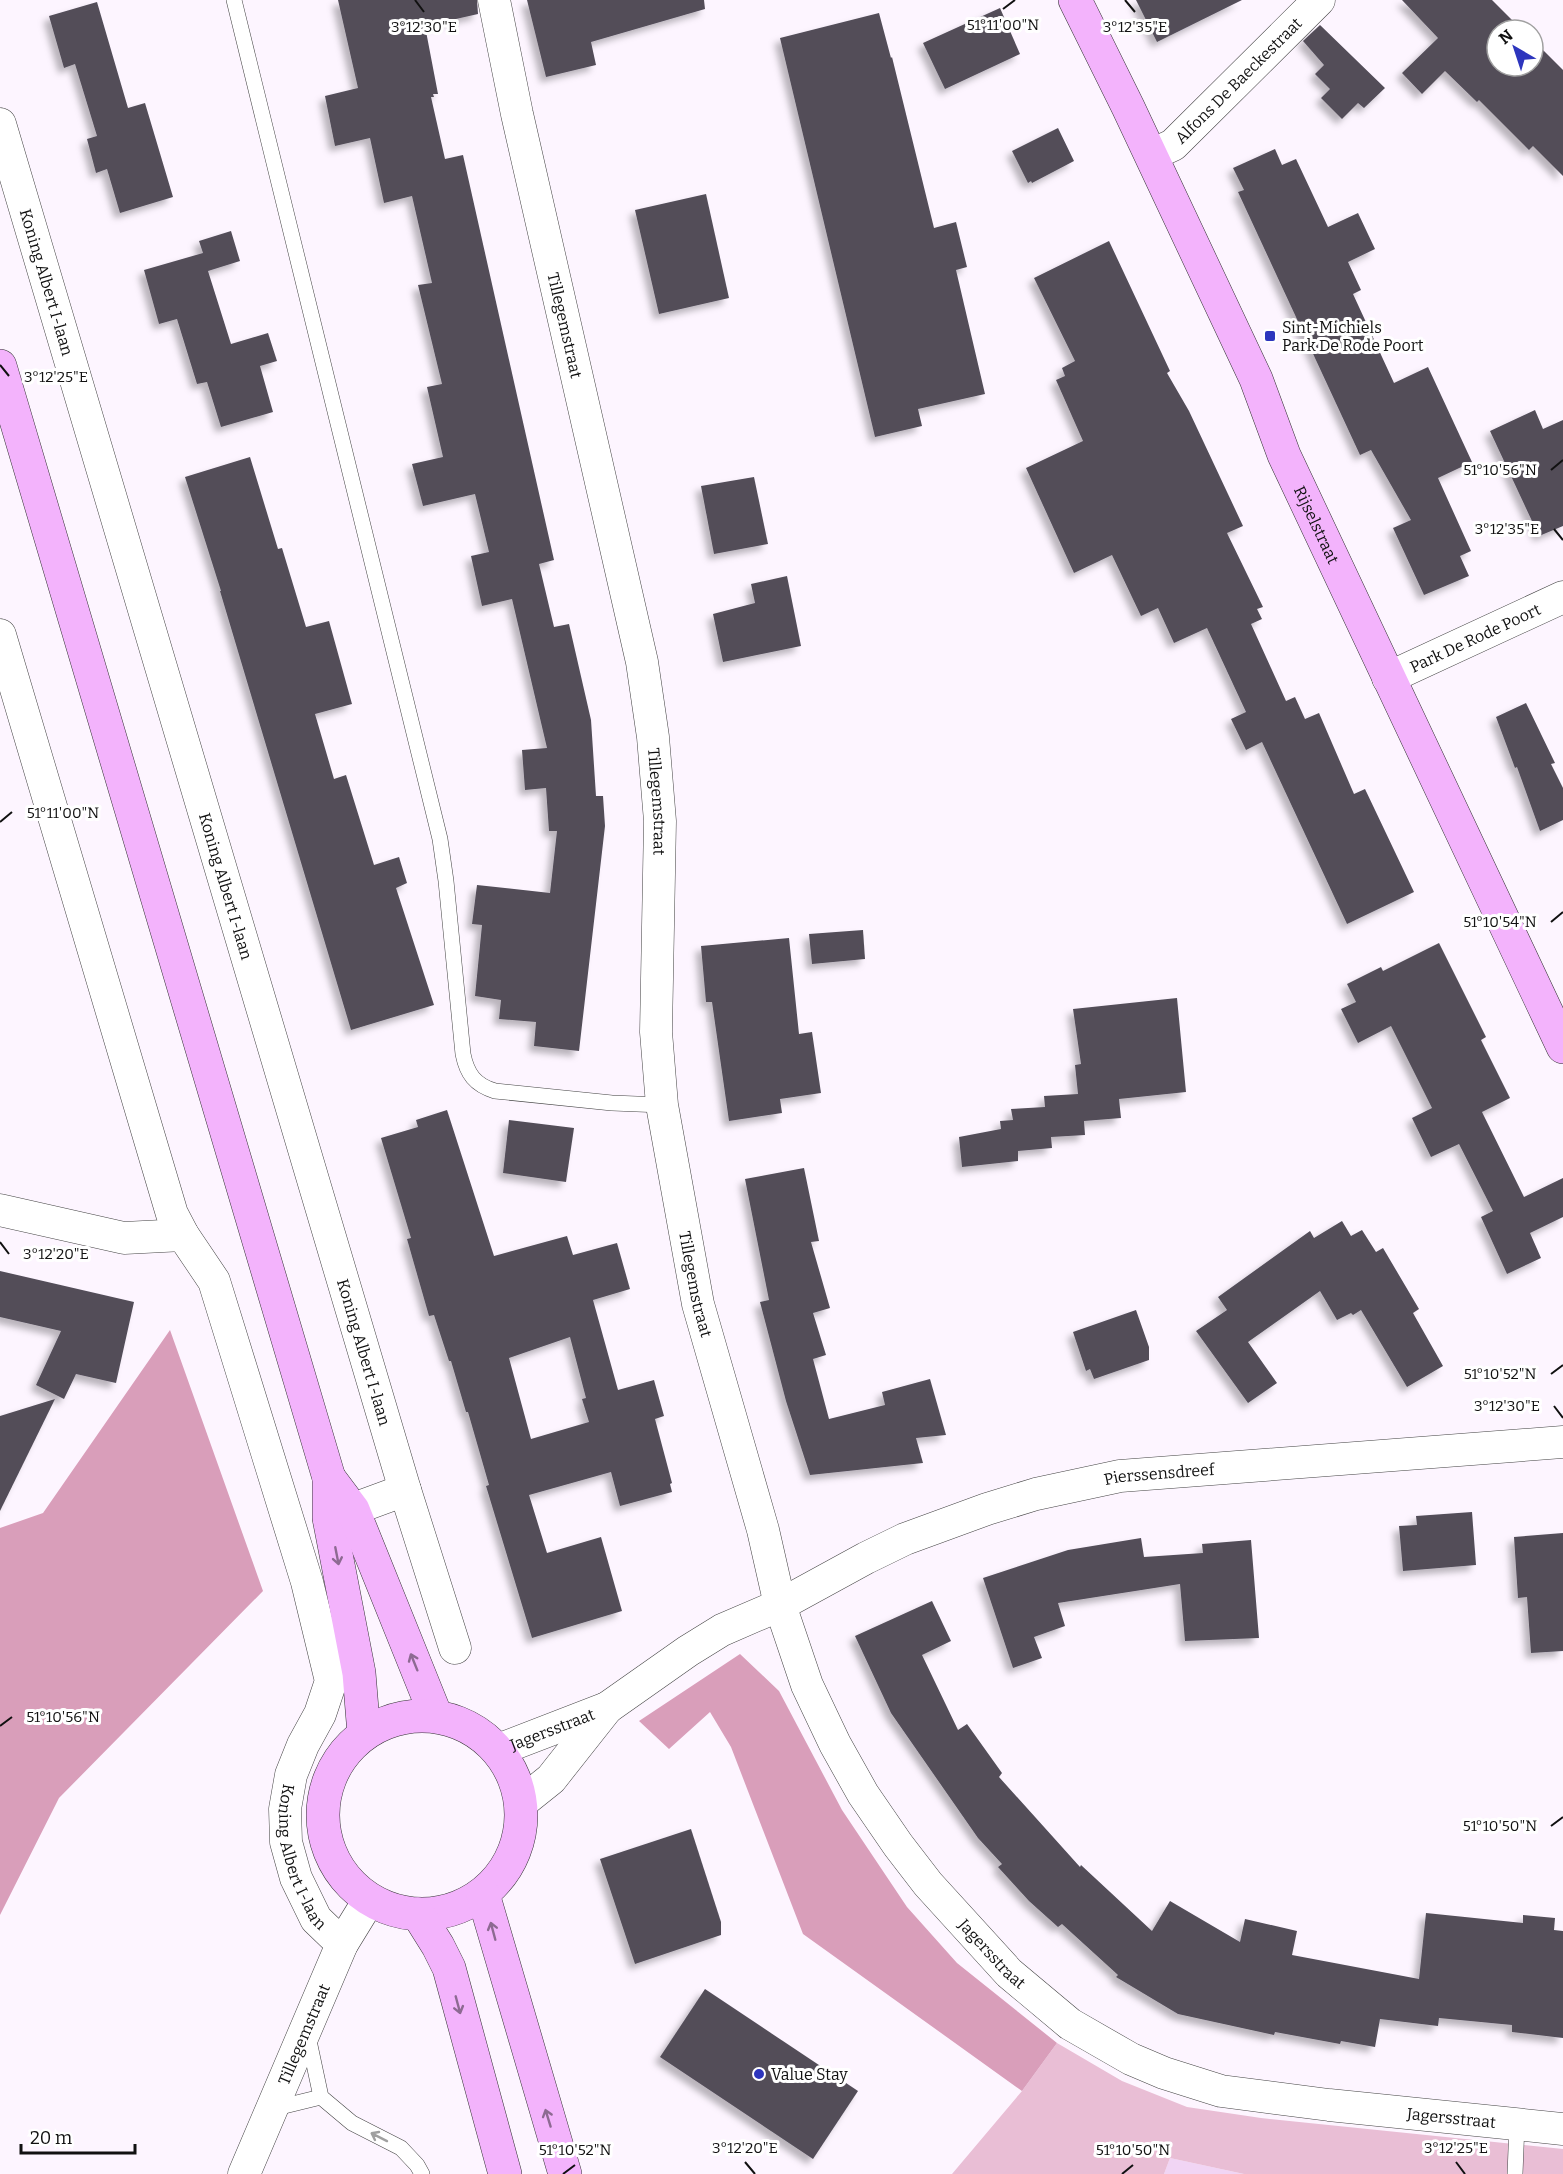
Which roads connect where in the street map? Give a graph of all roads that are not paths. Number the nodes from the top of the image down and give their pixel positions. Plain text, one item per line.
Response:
1 (234, 0) edge
2 (494, 0) edge
3 (1075, 0) edge
4 (1319, 0) edge
5 (0, 124) edge
6 (1151, 155) junction
7 (0, 366) edge
8 (1563, 597) edge
9 (0, 635) edge
10 (1388, 678) junction
11 (1563, 1047) edge
12 (662, 1105) junction
13 (0, 1210) edge
14 (183, 1235) junction
15 (1563, 1442) edge
16 (405, 1490) junction
17 (341, 1514) junction
18 (780, 1605) junction
19 (454, 1648) dead end
20 (607, 1708) junction
21 (436, 1716) junction
22 (364, 1734) junction
23 (498, 1750) junction
24 (521, 1803) junction
25 (483, 1894) junction
26 (369, 1900) junction
27 (418, 1914) junction
28 (342, 1944) junction
29 (306, 2029) junction
30 (321, 2097) junction
31 (272, 2109) junction
32 (1516, 2124) junction
33 (1563, 2129) edge
34 (244, 2174) edge
35 (422, 2174) edge
36 (505, 2174) edge
37 (565, 2174) edge
38 (1515, 2174) edge

1 - 12 lane
2 - 12 street, Tillegemstraat
3 - 6 main road, Rijselstraat
4 - 6 street, Alfons De Baeckestraat
5 - 16 street, Koning Albert I-laan
6 - 10 main road, Rijselstraat
7 - 17 main road
8 - 10 street, Park De Rode Poort
9 - 14 street, Koning Albert I-laan
10 - 11 main road, Rijselstraat
12 - 18 street, Tillegemstraat
13 - 14 street
14 - 28 street, Koning Albert I-laan
15 - 18 street, Pierssensdreef
16 - 17 street
16 - 19 street, Koning Albert I-laan
21 -> 17 main road
17 -> 22 main road
18 - 20 street, Jagersstraat
18 - 32 street, Jagersstraat
20 - 23 street, Jagersstraat
20 - 24 street, Jagersstraat
21 - 22 main road, Koning Albert I-laan
21 - 23 main road, Koning Albert I-laan
22 - 26 main road, Koning Albert I-laan
23 - 24 main road, Koning Albert I-laan
24 - 25 main road, Koning Albert I-laan
25 - 27 main road, Koning Albert I-laan
37 -> 25 main road
26 - 27 main road, Koning Albert I-laan
26 - 28 street, Tillegemstraat
27 -> 36 main road
28 - 29 street, Tillegemstraat
29 - 30 lane
29 - 31 street, Tillegemstraat
30 - 31 lane
35 -> 30 lane
31 - 34 street, Tillegemstraat
32 - 33 street, Jagersstraat
32 - 38 lane

